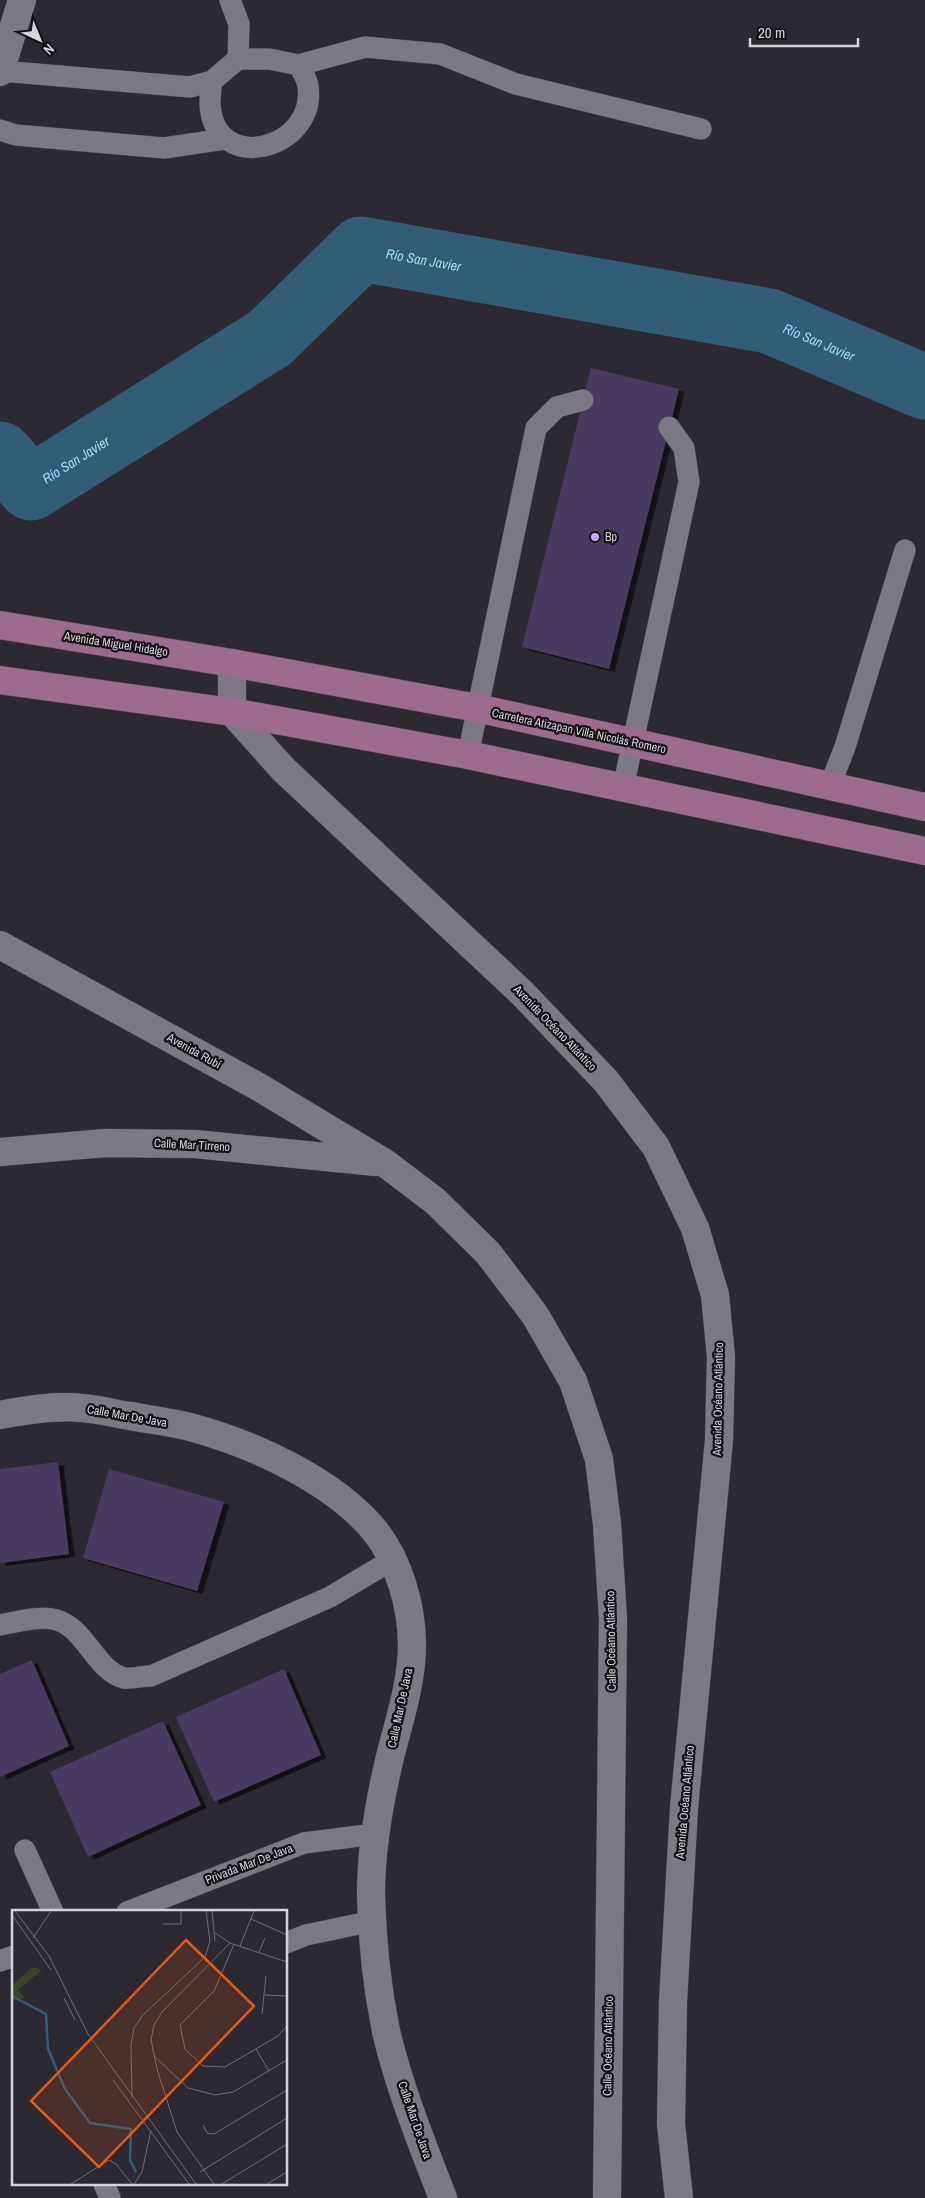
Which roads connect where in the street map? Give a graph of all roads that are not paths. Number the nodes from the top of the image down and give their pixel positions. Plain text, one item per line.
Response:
1 (22, 0) edge
2 (230, 0) edge
3 (238, 59) junction
4 (299, 65) junction
5 (0, 71) edge
6 (212, 80) junction
7 (701, 129) dead end
8 (0, 130) edge
9 (225, 139) junction
10 (583, 400) dead end
11 (669, 426) dead end
12 (905, 550) dead end
13 (0, 625) edge
14 (232, 663) junction
15 (0, 680) edge
16 (477, 708) junction
17 (232, 712) junction
18 (632, 742) junction
19 (468, 755) junction
20 (830, 785) junction
21 (623, 788) junction
22 (925, 807) edge
23 (925, 851) edge
24 (0, 945) edge
25 (0, 1152) edge
26 (385, 1163) junction
27 (0, 1415) edge
28 (392, 1560) junction
29 (0, 1625) edge
30 (375, 1834) junction
31 (25, 1850) dead end
32 (52, 1910) edge
33 (132, 1910) edge
34 (373, 1920) junction
35 (288, 1942) edge
36 (12, 1957) edge
37 (0, 1961) edge
38 (105, 2186) edge
39 (110, 2198) edge
40 (442, 2198) edge
41 (607, 2198) edge
42 (679, 2198) edge

1 - 5 street
2 - 3 lane
3 - 4 lane
3 - 6 lane
4 - 7 lane
4 - 9 lane
5 - 6 lane
6 - 9 lane
8 - 9 lane
10 - 16 lane
11 - 18 lane
12 - 20 lane
13 - 14 main road, Avenida Miguel Hidalgo
14 - 16 main road, Carretera Atizapan Villa Nicolás Romero
14 - 17 street
15 - 17 main road
16 - 18 main road, Carretera Atizapan Villa Nicolás Romero
16 - 19 lane
17 - 19 main road
17 - 42 street, Avenida Océano Atlántico
18 - 20 main road, Carretera Atizapan Villa Nicolás Romero
18 - 21 lane
19 - 21 main road
20 - 22 main road, Carretera Atizapan Villa Nicolás Romero
21 - 23 main road
24 - 26 street, Avenida Rubí
25 - 26 street, Calle Mar Tirreno
26 - 41 street, Calle Océano Atlántico
27 - 28 street, Calle Mar De Java
28 - 29 lane
28 - 30 street, Calle Mar De Java
30 - 33 lane, Privada Mar De Java
30 - 34 street, Calle Mar De Java
31 - 32 lane
34 - 35 lane
34 - 40 street, Calle Mar De Java
36 - 37 lane
38 - 39 lane

